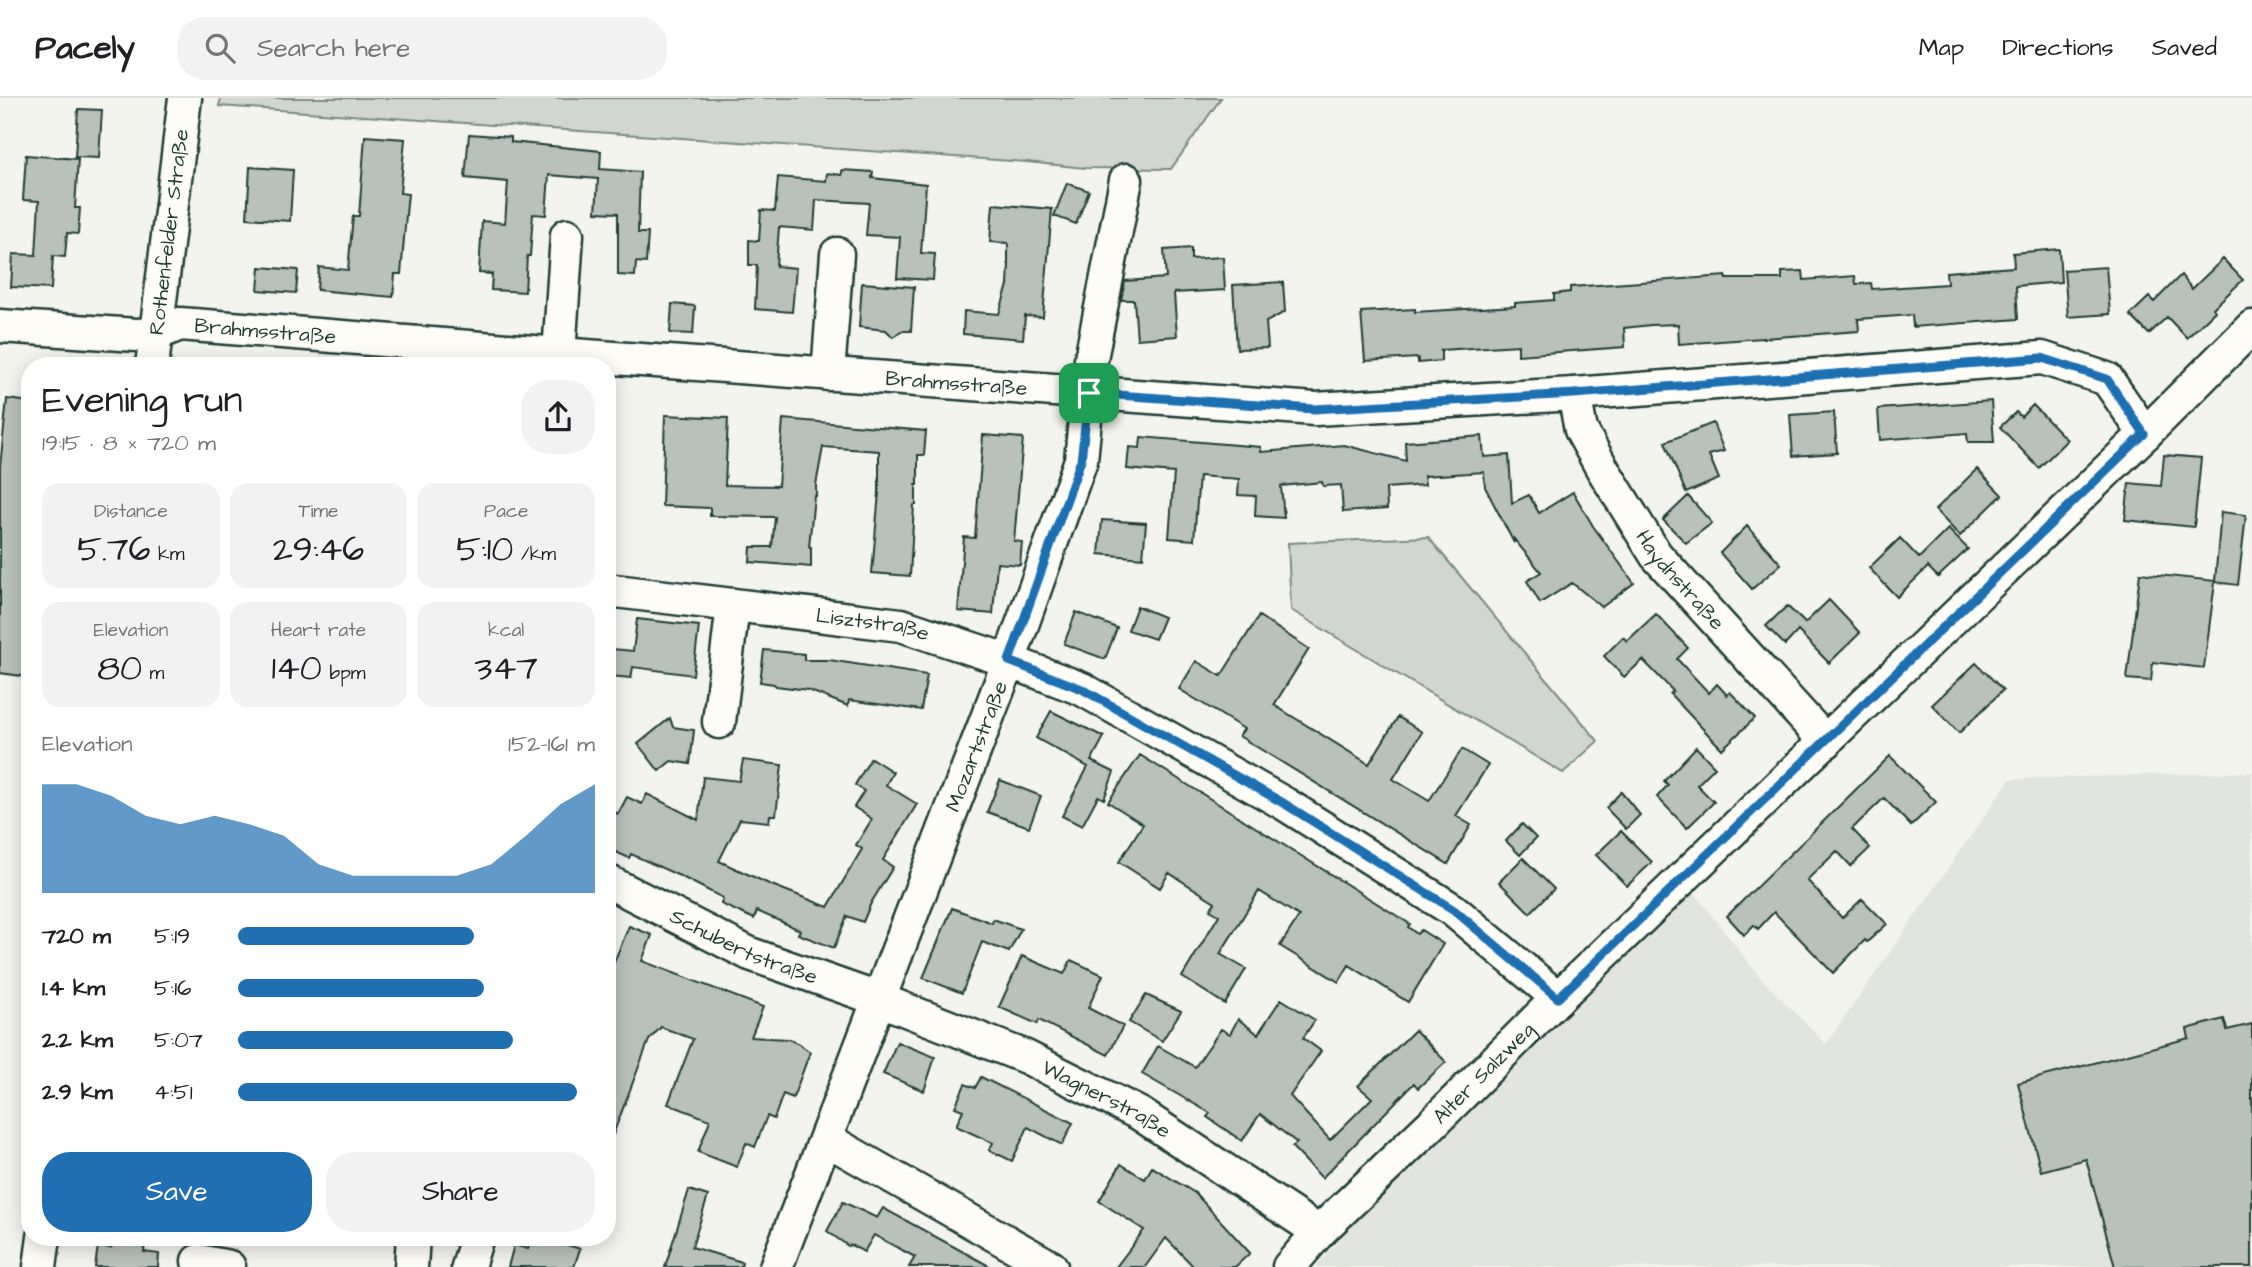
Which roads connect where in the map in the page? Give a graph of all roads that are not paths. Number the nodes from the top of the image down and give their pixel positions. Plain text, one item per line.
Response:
1 (185, 98) edge
2 (1126, 180) dead end
3 (567, 235) dead end
4 (837, 254) dead end
5 (0, 326) edge
6 (2252, 327) edge
7 (156, 334) junction
8 (559, 355) junction
9 (153, 357) edge
10 (587, 357) edge
11 (616, 359) edge
12 (828, 374) junction
13 (1089, 393) junction
14 (1574, 394) junction
15 (2144, 434) junction
16 (616, 591) edge
17 (733, 605) junction
18 (1009, 661) junction
19 (719, 722) dead end
20 (1826, 742) junction
21 (616, 892) edge
22 (1558, 998) junction
23 (878, 999) junction
24 (826, 1139) junction
25 (1318, 1232) junction
26 (43, 1246) edge
27 (412, 1246) edge
28 (474, 1246) edge
29 (198, 1261) dead end
30 (40, 1267) edge
31 (229, 1267) edge
32 (411, 1267) edge
33 (468, 1267) edge
34 (776, 1267) edge
35 (1051, 1267) edge
36 (1289, 1267) edge

1 - 7 street, Rothenfelder Straße
2 - 13 street, Mozartstraße
3 - 8 street
4 - 12 street
5 - 7 street, Brahmsstraße
6 - 15 street, Alter Salzweg
7 - 8 street, Brahmsstraße
7 - 9 street, Rothenfelder Straße
8 - 10 street, Brahmsstraße
11 - 12 street, Brahmsstraße
12 - 13 street, Brahmsstraße
13 - 14 street, Brahmsstraße
13 - 18 street, Mozartstraße
14 - 15 street, Brahmsstraße
14 - 20 street, Haydnstraße
15 - 20 street, Alter Salzweg
16 - 17 street, Lisztstraße
17 - 18 street, Lisztstraße
17 - 19 street
18 - 22 street, Lisztstraße
18 - 23 street, Mozartstraße
20 - 22 street, Alter Salzweg
21 - 23 street, Schubertstraße
22 - 25 street, Alter Salzweg
23 - 24 street, Mozartstraße
23 - 25 street, Wagnerstraße
24 - 34 street, Mozartstraße
24 - 35 street
25 - 36 street, Alter Salzweg
26 - 30 street
27 - 32 street
28 - 33 street
29 - 31 street

